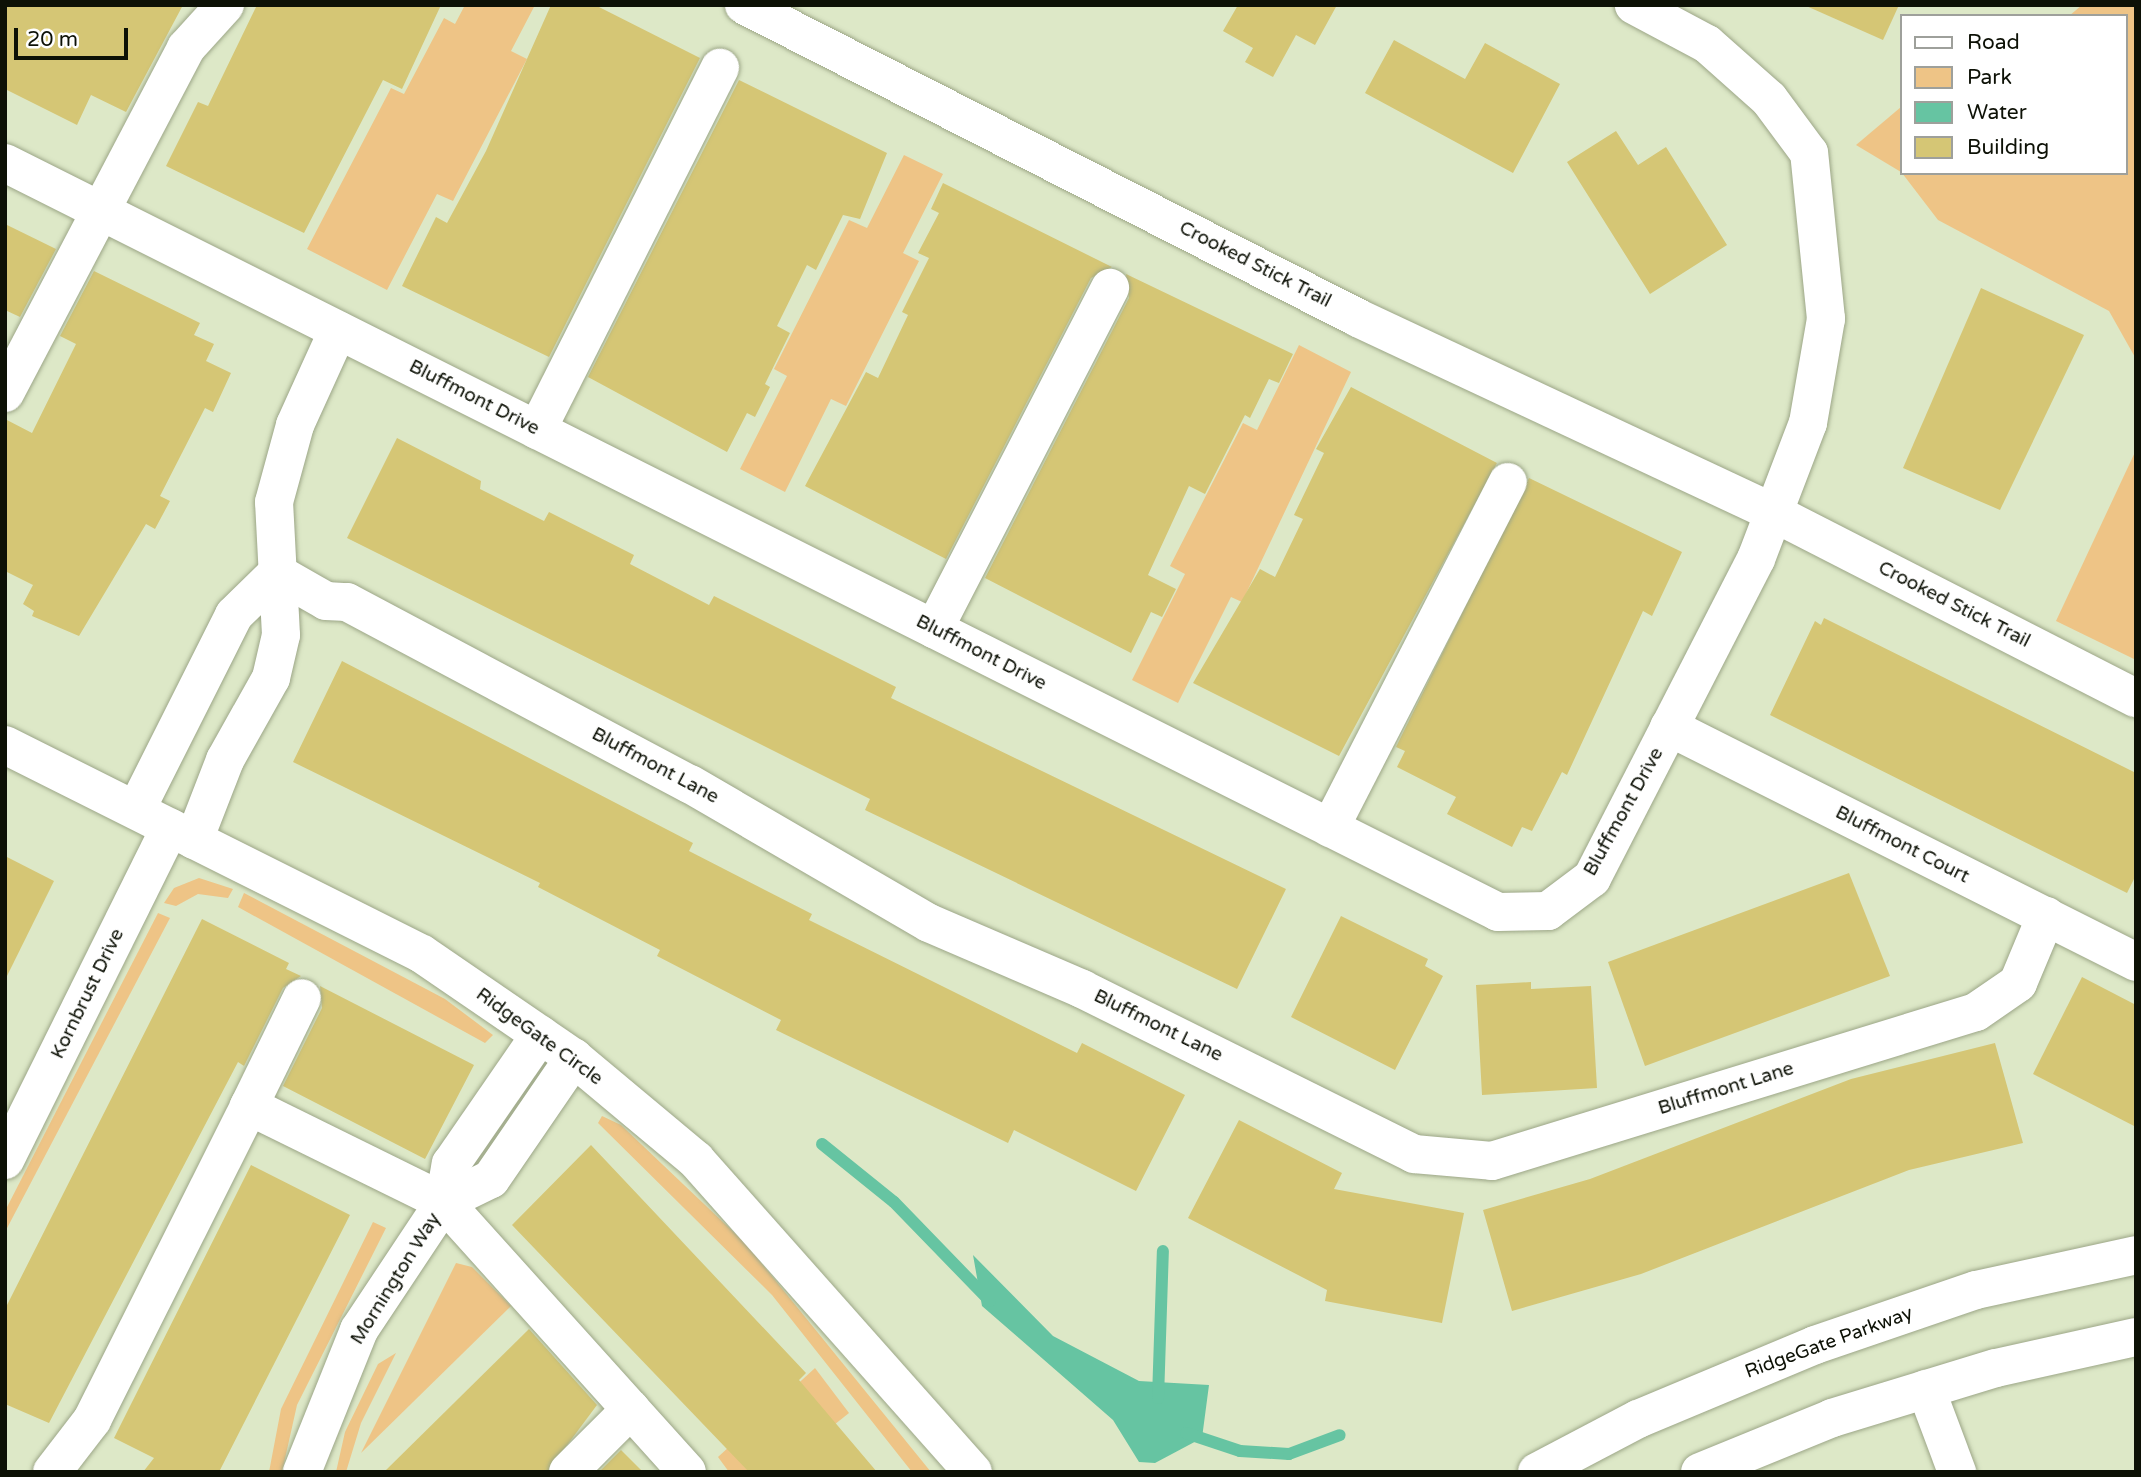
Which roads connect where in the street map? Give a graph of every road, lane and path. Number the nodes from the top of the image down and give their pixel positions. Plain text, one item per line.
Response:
1 (225, 5) edge
2 (744, 5) edge
3 (1634, 5) edge
4 (720, 68) dead end
5 (5, 163) edge
6 (102, 212) junction
7 (1110, 288) dead end
8 (338, 330) junction
9 (5, 393) edge
10 (537, 430) junction
11 (1508, 482) dead end
12 (1772, 512) junction
13 (277, 573) junction
14 (934, 629) junction
15 (2136, 698) edge
16 (1670, 727) junction
17 (5, 745) edge
18 (136, 810) junction
19 (1331, 828) junction
20 (182, 834) junction
21 (2046, 916) junction
22 (2136, 962) edge
23 (302, 998) dead end
24 (540, 1035) junction
25 (574, 1058) junction
26 (249, 1106) junction
27 (5, 1160) edge
28 (444, 1202) junction
29 (2136, 1255) edge
30 (2136, 1337) edge
31 (1927, 1389) junction
32 (631, 1409) junction
33 (969, 1470) edge
34 (52, 1472) edge
35 (302, 1472) edge
36 (568, 1472) edge
37 (687, 1472) edge
38 (1537, 1472) edge
39 (1700, 1472) edge
40 (1957, 1472) edge

1 - 6 street
2 - 12 street, Crooked Stick Trail
3 - 12 street
4 - 10 street
5 - 6 street, Bluffmont Drive
6 - 8 street, Bluffmont Drive
6 - 9 street
7 - 14 street
8 - 10 street, Bluffmont Drive
8 - 13 street, Kornbrust Drive
10 - 14 street, Bluffmont Drive
11 - 19 street
12 - 15 street, Crooked Stick Trail
12 - 16 street, Bluffmont Drive
13 - 18 street
13 - 20 street, Kornbrust Drive
13 - 21 street, Bluffmont Lane
14 - 19 street, Bluffmont Drive
16 - 19 street, Bluffmont Drive
16 - 21 street, Bluffmont Court
17 - 18 street, RidgeGate Circle
18 - 20 street, RidgeGate Circle
20 - 24 street, RidgeGate Circle
20 - 27 street, Kornbrust Drive
21 - 22 street, Bluffmont Court
23 - 26 street
24 - 25 street, RidgeGate Circle
24 - 28 street, Mornington Way
25 - 28 street, Mornington Way
25 - 33 street, RidgeGate Circle
26 - 28 street
26 - 34 street
28 - 32 street
28 - 35 street, Mornington Way
29 - 38 street, RidgeGate Parkway
30 - 31 street
31 - 39 street
31 - 40 street
32 - 36 street
32 - 37 street

